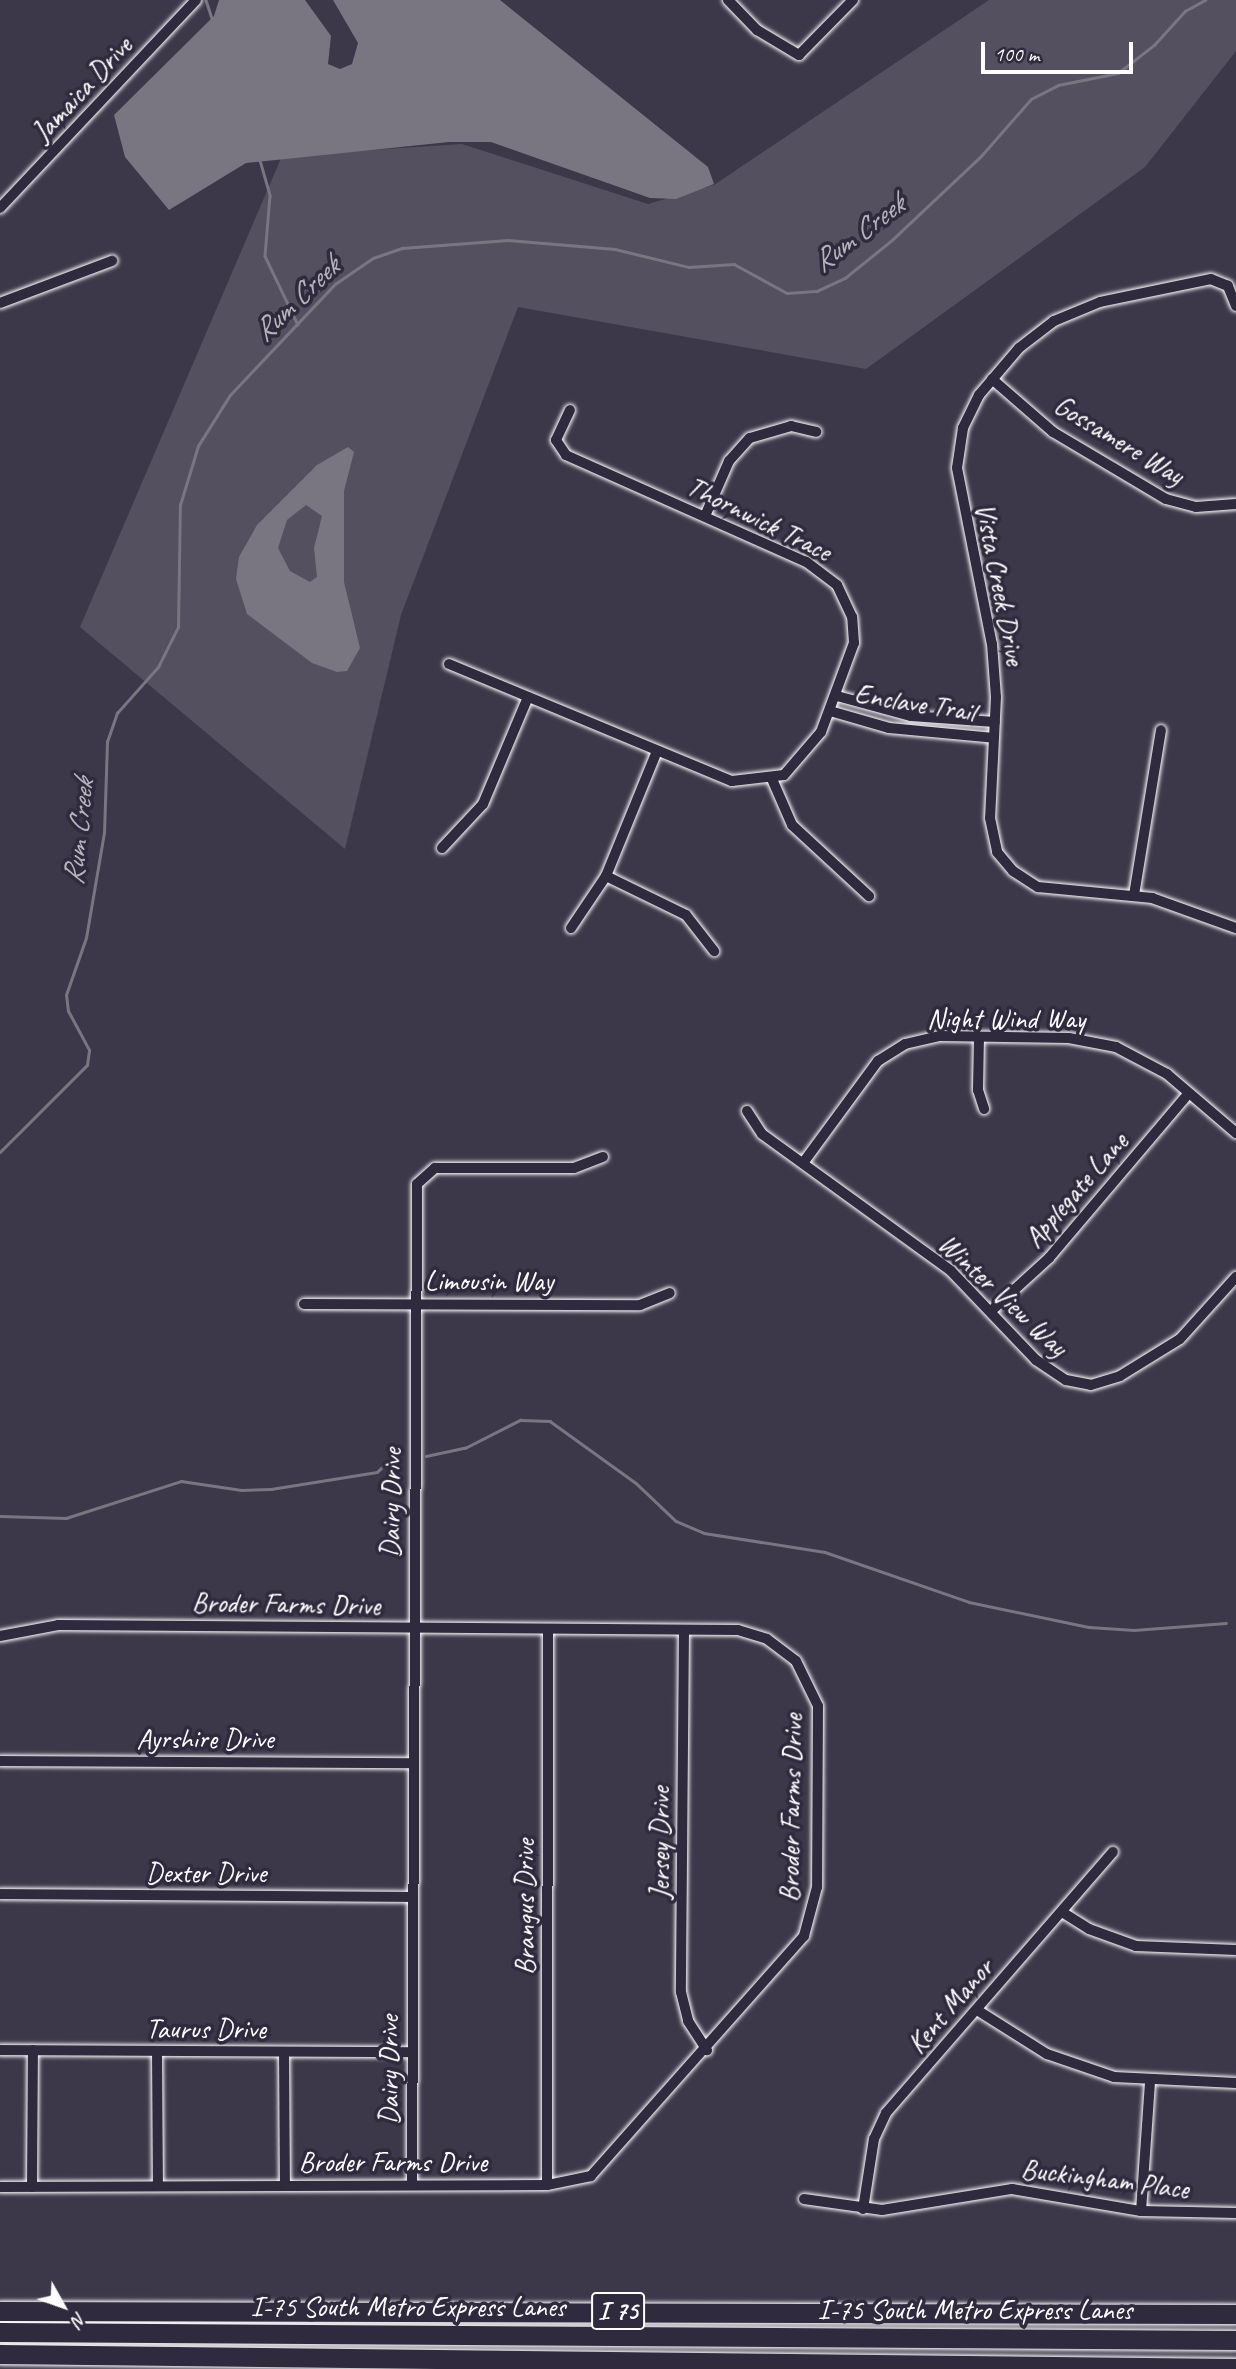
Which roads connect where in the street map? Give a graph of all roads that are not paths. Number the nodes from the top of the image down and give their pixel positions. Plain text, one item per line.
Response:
1 (196, 0) edge
2 (728, 0) edge
3 (853, 0) edge
4 (0, 208) edge
5 (112, 261) dead end
6 (0, 303) edge
7 (1236, 306) edge
8 (992, 379) junction
9 (570, 410) dead end
10 (816, 432) dead end
11 (1236, 504) edge
12 (705, 516) junction
13 (449, 664) dead end
14 (837, 696) junction
15 (528, 697) junction
16 (830, 711) junction
17 (911, 716) junction
18 (995, 722) junction
19 (1161, 730) dead end
20 (912, 732) junction
21 (994, 738) junction
22 (657, 751) junction
23 (772, 779) junction
24 (442, 848) dead end
25 (606, 876) junction
26 (1134, 895) junction
27 (869, 896) dead end
28 (571, 928) dead end
29 (1236, 928) edge
30 (714, 951) dead end
31 (979, 1037) junction
32 (1189, 1093) junction
33 (984, 1109) dead end
34 (747, 1111) dead end
35 (1236, 1133) edge
36 (603, 1157) dead end
37 (803, 1163) junction
38 (1236, 1277) edge
39 (670, 1293) dead end
40 (416, 1303) junction
41 (304, 1304) dead end
42 (991, 1311) junction
43 (413, 1628) junction
44 (548, 1630) junction
45 (684, 1630) junction
46 (0, 1636) edge
47 (0, 1761) edge
48 (411, 1763) junction
49 (1113, 1852) dead end
50 (0, 1894) edge
51 (411, 1897) junction
52 (1062, 1912) junction
53 (1236, 1950) edge
54 (977, 2010) junction
55 (0, 2050) edge
56 (33, 2050) junction
57 (707, 2050) junction
58 (157, 2052) junction
59 (284, 2052) junction
60 (412, 2052) junction
61 (1150, 2082) junction
62 (1236, 2082) edge
63 (412, 2185) junction
64 (547, 2185) junction
65 (158, 2186) junction
66 (285, 2186) junction
67 (0, 2187) edge
68 (32, 2187) junction
69 (804, 2199) dead end
70 (863, 2209) junction
71 (1140, 2211) junction
72 (1236, 2213) edge
73 (0, 2311) edge
74 (1236, 2314) edge
75 (0, 2332) edge
76 (1236, 2340) edge
77 (4, 2354) edge
78 (1236, 2368) edge

1 - 4 street, Jamaica Drive
2 - 3 street
5 - 6 street
7 - 8 street, Vista Creek Drive
8 - 11 street, Gossamere Way
8 - 18 street, Vista Creek Drive
9 - 12 street, Thornwick Trace
10 - 12 street
12 - 14 street, Thornwick Trace
13 - 15 street
14 - 16 street, Thornwick Trace
14 - 17 street, Enclave Trail
15 - 22 street
15 - 24 street
16 - 20 street, Enclave Trail
16 - 23 street, Thornwick Trace
17 - 18 street, Enclave Trail
17 - 20 street
18 - 21 street, Vista Creek Drive
19 - 26 street
20 - 21 street, Enclave Trail
21 - 26 street, Vista Creek Drive
22 - 23 street
22 - 25 street
23 - 27 street
25 - 28 street
25 - 30 street
26 - 29 street, Vista Creek Drive
31 - 32 street, Night Wind Way
31 - 33 street
31 - 37 street, Night Wind Way
32 - 35 street, Night Wind Way
32 - 42 street, Applegate Lane
34 - 37 street, Winter View Way
36 - 40 street, Dairy Drive
37 - 42 street, Winter View Way
38 - 42 street, Winter View Way
39 - 40 street, Limousin Way
40 - 41 street, Limousin Way
40 - 43 street, Dairy Drive
43 - 44 street, Broder Farms Drive
43 - 46 street, Broder Farms Drive
43 - 48 street, Dairy Drive
44 - 45 street, Broder Farms Drive
44 - 64 street, Brangus Drive
45 - 57 street, Jersey Drive
45 - 57 street, Broder Farms Drive
47 - 48 street, Ayrshire Drive
48 - 51 street, Dairy Drive
49 - 52 street, Kent Manor
50 - 51 street, Dexter Drive
51 - 60 street, Dairy Drive
52 - 53 street
52 - 54 street, Kent Manor
54 - 61 street
54 - 70 street, Kent Manor
55 - 56 street, Taurus Drive
56 - 58 street, Taurus Drive
56 - 68 street
57 - 64 street, Broder Farms Drive
58 - 59 street, Taurus Drive
58 - 65 street
59 - 60 street, Taurus Drive
59 - 66 street
60 - 63 street, Dairy Drive
61 - 62 street
61 - 71 street
63 - 64 street, Broder Farms Drive
63 - 66 street, Broder Farms Drive
65 - 66 street, Broder Farms Drive
65 - 68 street, Broder Farms Drive
67 - 68 street, Broder Farms Drive
69 - 70 street, Buckingham Place
70 - 71 street, Buckingham Place
71 - 72 street, Buckingham Place
73 - 74 highway, I 75
75 - 76 highway, I-75 South Metro Express Lanes
77 - 78 highway, I 75

